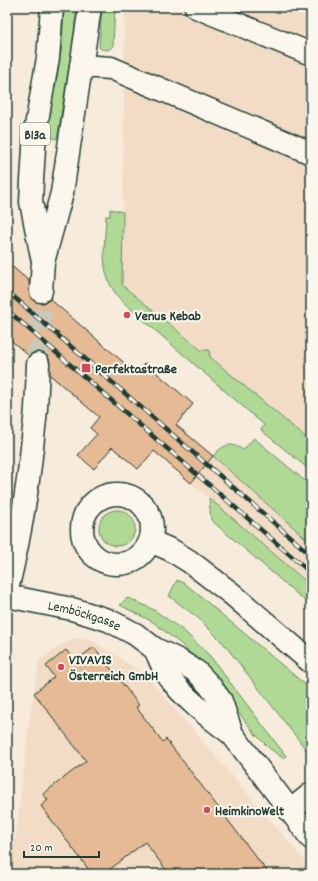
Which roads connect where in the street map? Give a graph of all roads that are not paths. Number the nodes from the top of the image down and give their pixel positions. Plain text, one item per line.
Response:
1 (52, 7) edge
2 (90, 7) edge
3 (196, 7) edge
4 (311, 54) edge
5 (81, 66) junction
6 (311, 153) edge
7 (43, 262) junction
8 (41, 291) tunnel mouth
9 (38, 364) tunnel mouth
10 (150, 541) dead end
11 (7, 590) edge
12 (7, 596) edge
13 (311, 662) edge
14 (311, 794) edge
15 (290, 811) junction
16 (311, 838) edge

1 - 7 main road, B13a
2 - 5 main road, B13a
3 - 4 main road
5 - 6 main road
5 - 7 main road, B13a
7 - 8 main road, B13a
9 - 11 main road
10 - 13 main road
12 - 15 main road, Lemböckgasse
14 - 15 main road
15 - 16 main road, Lemböckgasse

